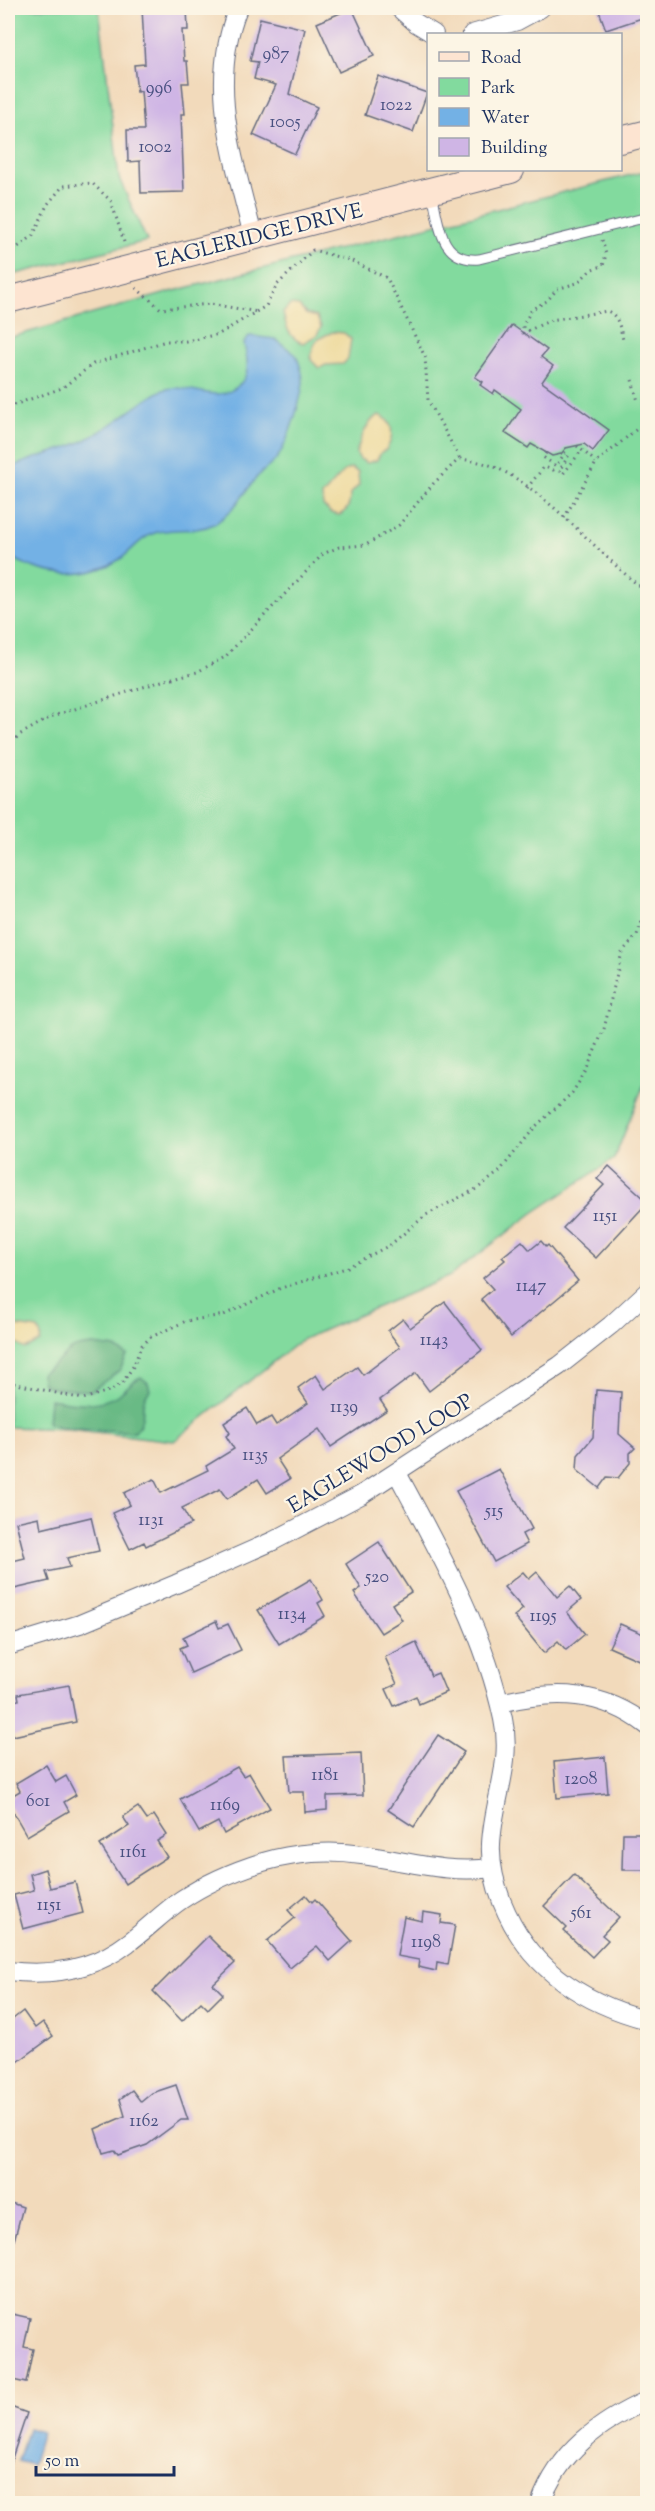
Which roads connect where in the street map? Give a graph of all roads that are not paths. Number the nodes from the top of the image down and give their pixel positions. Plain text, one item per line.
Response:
1 (238, 8) edge
2 (399, 8) edge
3 (541, 8) edge
4 (432, 33) edge
5 (475, 33) edge
6 (648, 133) edge
7 (622, 140) edge
8 (507, 171) edge
9 (431, 190) junction
10 (648, 217) edge
11 (253, 236) junction
12 (8, 300) edge
13 (648, 1291) edge
14 (397, 1473) junction
15 (8, 1646) edge
16 (500, 1702) junction
17 (648, 1726) edge
18 (492, 1868) junction
19 (8, 1971) edge
20 (648, 2020) edge
21 (648, 2400) edge
22 (540, 2504) edge

1 - 11 street
2 - 4 street
3 - 5 street
6 - 7 main road
8 - 9 main road, EAGLERIDGE DRIVE
9 - 10 lane
9 - 11 main road, EAGLERIDGE DRIVE
11 - 12 main road, EAGLERIDGE DRIVE
13 - 14 street, EAGLEWOOD LOOP
14 - 15 street, EAGLEWOOD LOOP
14 - 16 street
16 - 17 street
16 - 18 street
18 - 19 street
18 - 20 street
21 - 22 street

